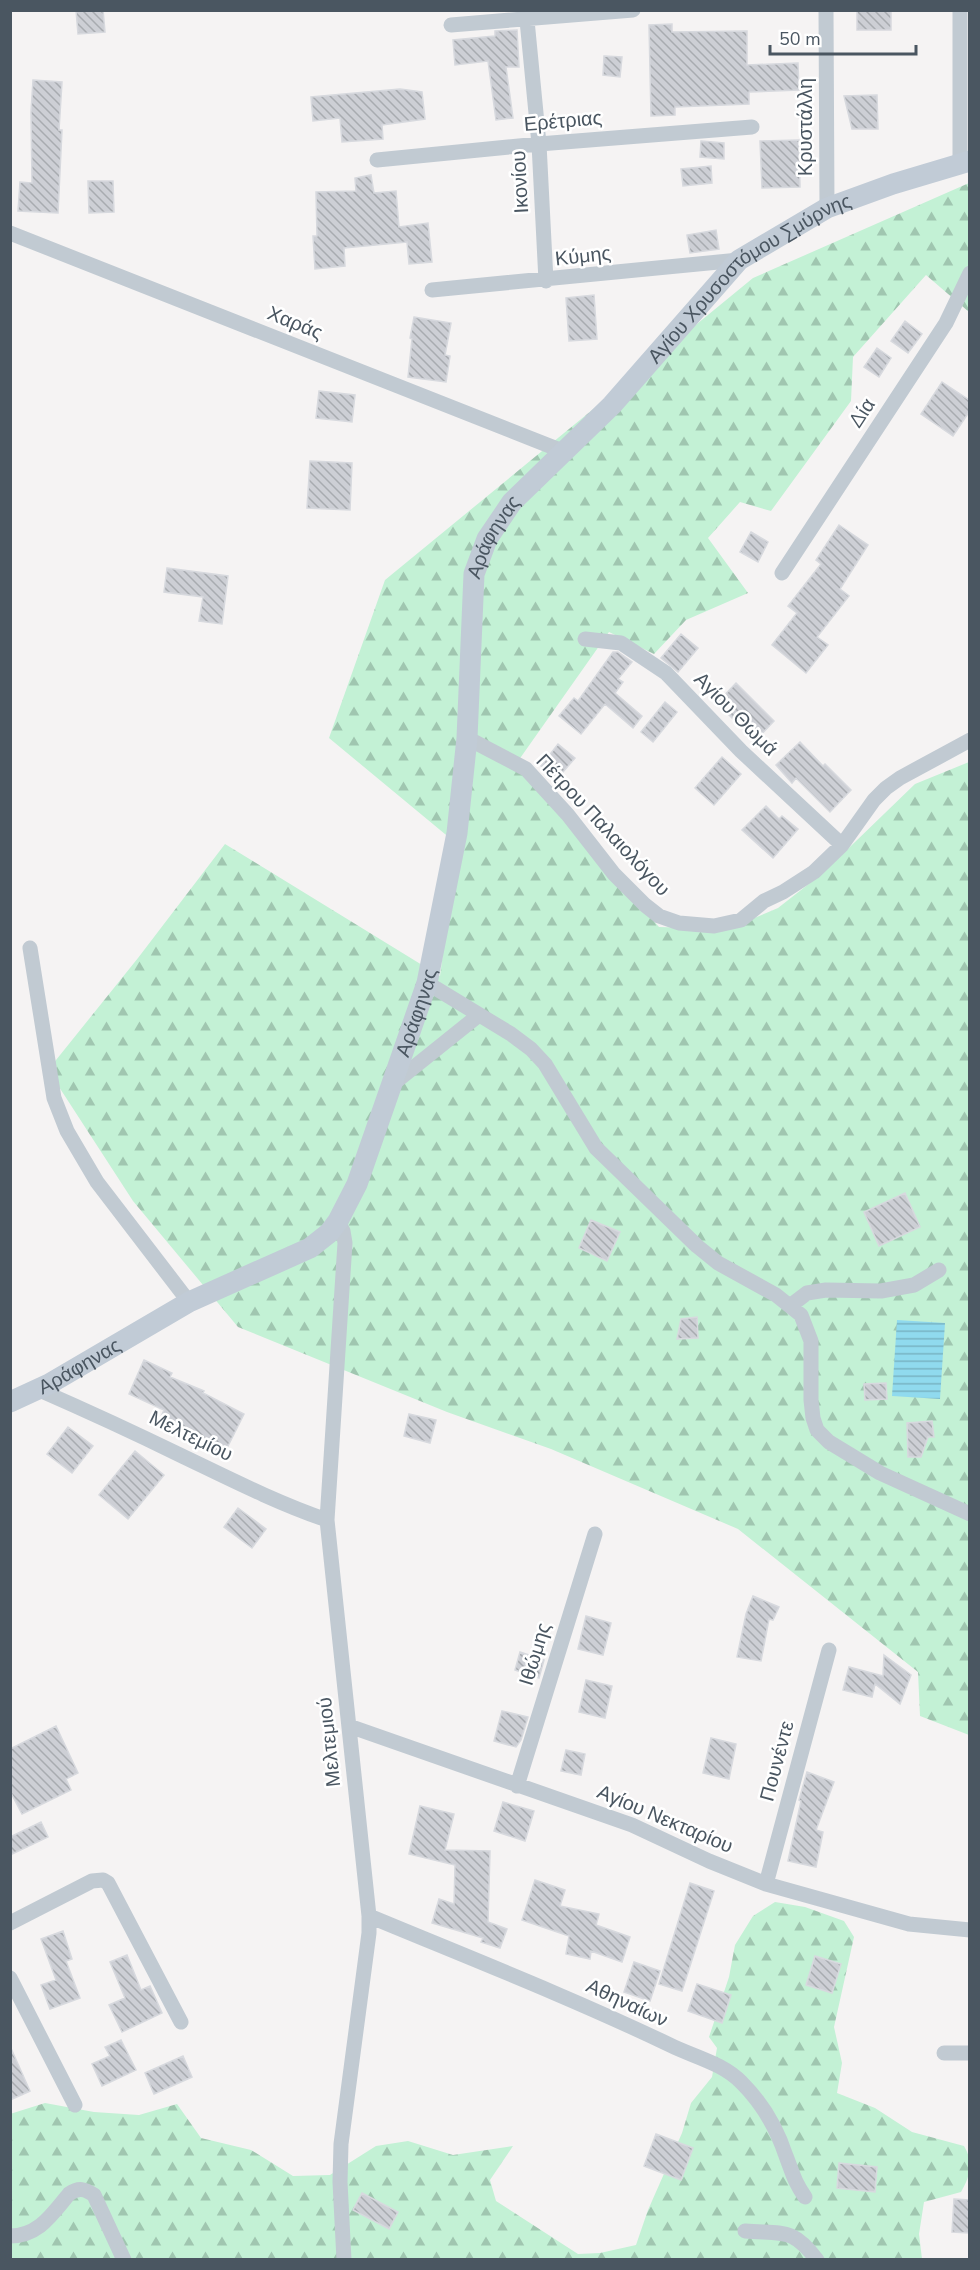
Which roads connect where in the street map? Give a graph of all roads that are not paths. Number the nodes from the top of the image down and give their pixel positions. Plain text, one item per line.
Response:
1 (633, 10) edge
2 (826, 10) edge
3 (960, 10) edge
4 (526, 15) edge
5 (451, 25) dead end
6 (752, 127) dead end
7 (539, 144) junction
8 (377, 160) dead end
9 (965, 162) edge
10 (827, 208) junction
11 (10, 233) edge
12 (739, 260) junction
13 (969, 273) edge
14 (546, 280) junction
15 (432, 290) dead end
16 (565, 452) junction
17 (782, 573) dead end
18 (585, 639) dead end
19 (467, 738) junction
20 (969, 740) edge
21 (842, 845) junction
22 (30, 948) dead end
23 (427, 983) junction
24 (479, 1016) junction
25 (393, 1084) junction
26 (338, 1221) junction
27 (939, 1270) dead end
28 (189, 1302) junction
29 (790, 1306) junction
30 (37, 1389) junction
31 (10, 1402) edge
32 (969, 1514) edge
33 (327, 1520) junction
34 (595, 1534) dead end
35 (829, 1650) dead end
36 (349, 1726) junction
37 (517, 1786) junction
38 (766, 1884) junction
39 (369, 1916) junction
40 (10, 1923) edge
41 (969, 1930) edge
42 (10, 1978) edge
43 (181, 2022) dead end
44 (969, 2053) edge
45 (944, 2054) dead end
46 (75, 2105) dead end
47 (805, 2197) dead end
48 (745, 2230) dead end
49 (10, 2236) edge
50 (124, 2259) edge
51 (344, 2259) edge
52 (818, 2259) edge

1 - 4 street
2 - 10 street, Κρυστάλλη
3 - 9 street
4 - 5 street
4 - 7 street, Ικονίου
6 - 7 street, Ερέτριας
7 - 8 street, Ερέτριας
7 - 14 street, Ικονίου
9 - 10 main road, Αγίου Χρυσοστόμου Σμύρνης
10 - 12 main road, Αγίου Χρυσοστόμου Σμύρνης
11 - 16 street, Χαράς
12 - 14 street, Κύμης
12 - 16 main road, Αγίου Χρυσοστόμου Σμύρνης
13 - 17 street, Δία
14 - 15 street, Κύμης
16 - 19 main road, Αράφηνας
18 - 21 street, Αγίου Θωμά
19 - 21 street, Πέτρου Παλαιολόγου
19 - 23 main road, Αράφηνας
20 - 21 street, Πέτρου Παλαιολόγου
22 - 28 street
23 - 24 street
23 - 25 main road, Αράφηνας
24 - 25 street
24 - 29 street
25 - 26 main road, Αράφηνας
26 - 28 main road, Αράφηνας
26 - 33 street, Μελτεμιού
27 - 29 street
28 - 30 main road, Αράφηνας
29 - 32 street
30 - 31 main road, Αράφηνας
30 - 33 street, Μελτεμίου
33 - 36 street, Μελτεμιού
34 - 37 street, Ιθώμης
35 - 38 street, Πουνέντε
36 - 37 street, Αγίου Νεκταρίου
36 - 39 street, Μελτεμιού
37 - 38 street, Αγίου Νεκταρίου
38 - 41 street, Αγίου Νεκταρίου
39 - 47 street, Αθηναίων
39 - 51 street, Μελτεμιού
40 - 43 street
42 - 46 street
44 - 45 street
48 - 52 street
49 - 50 street

